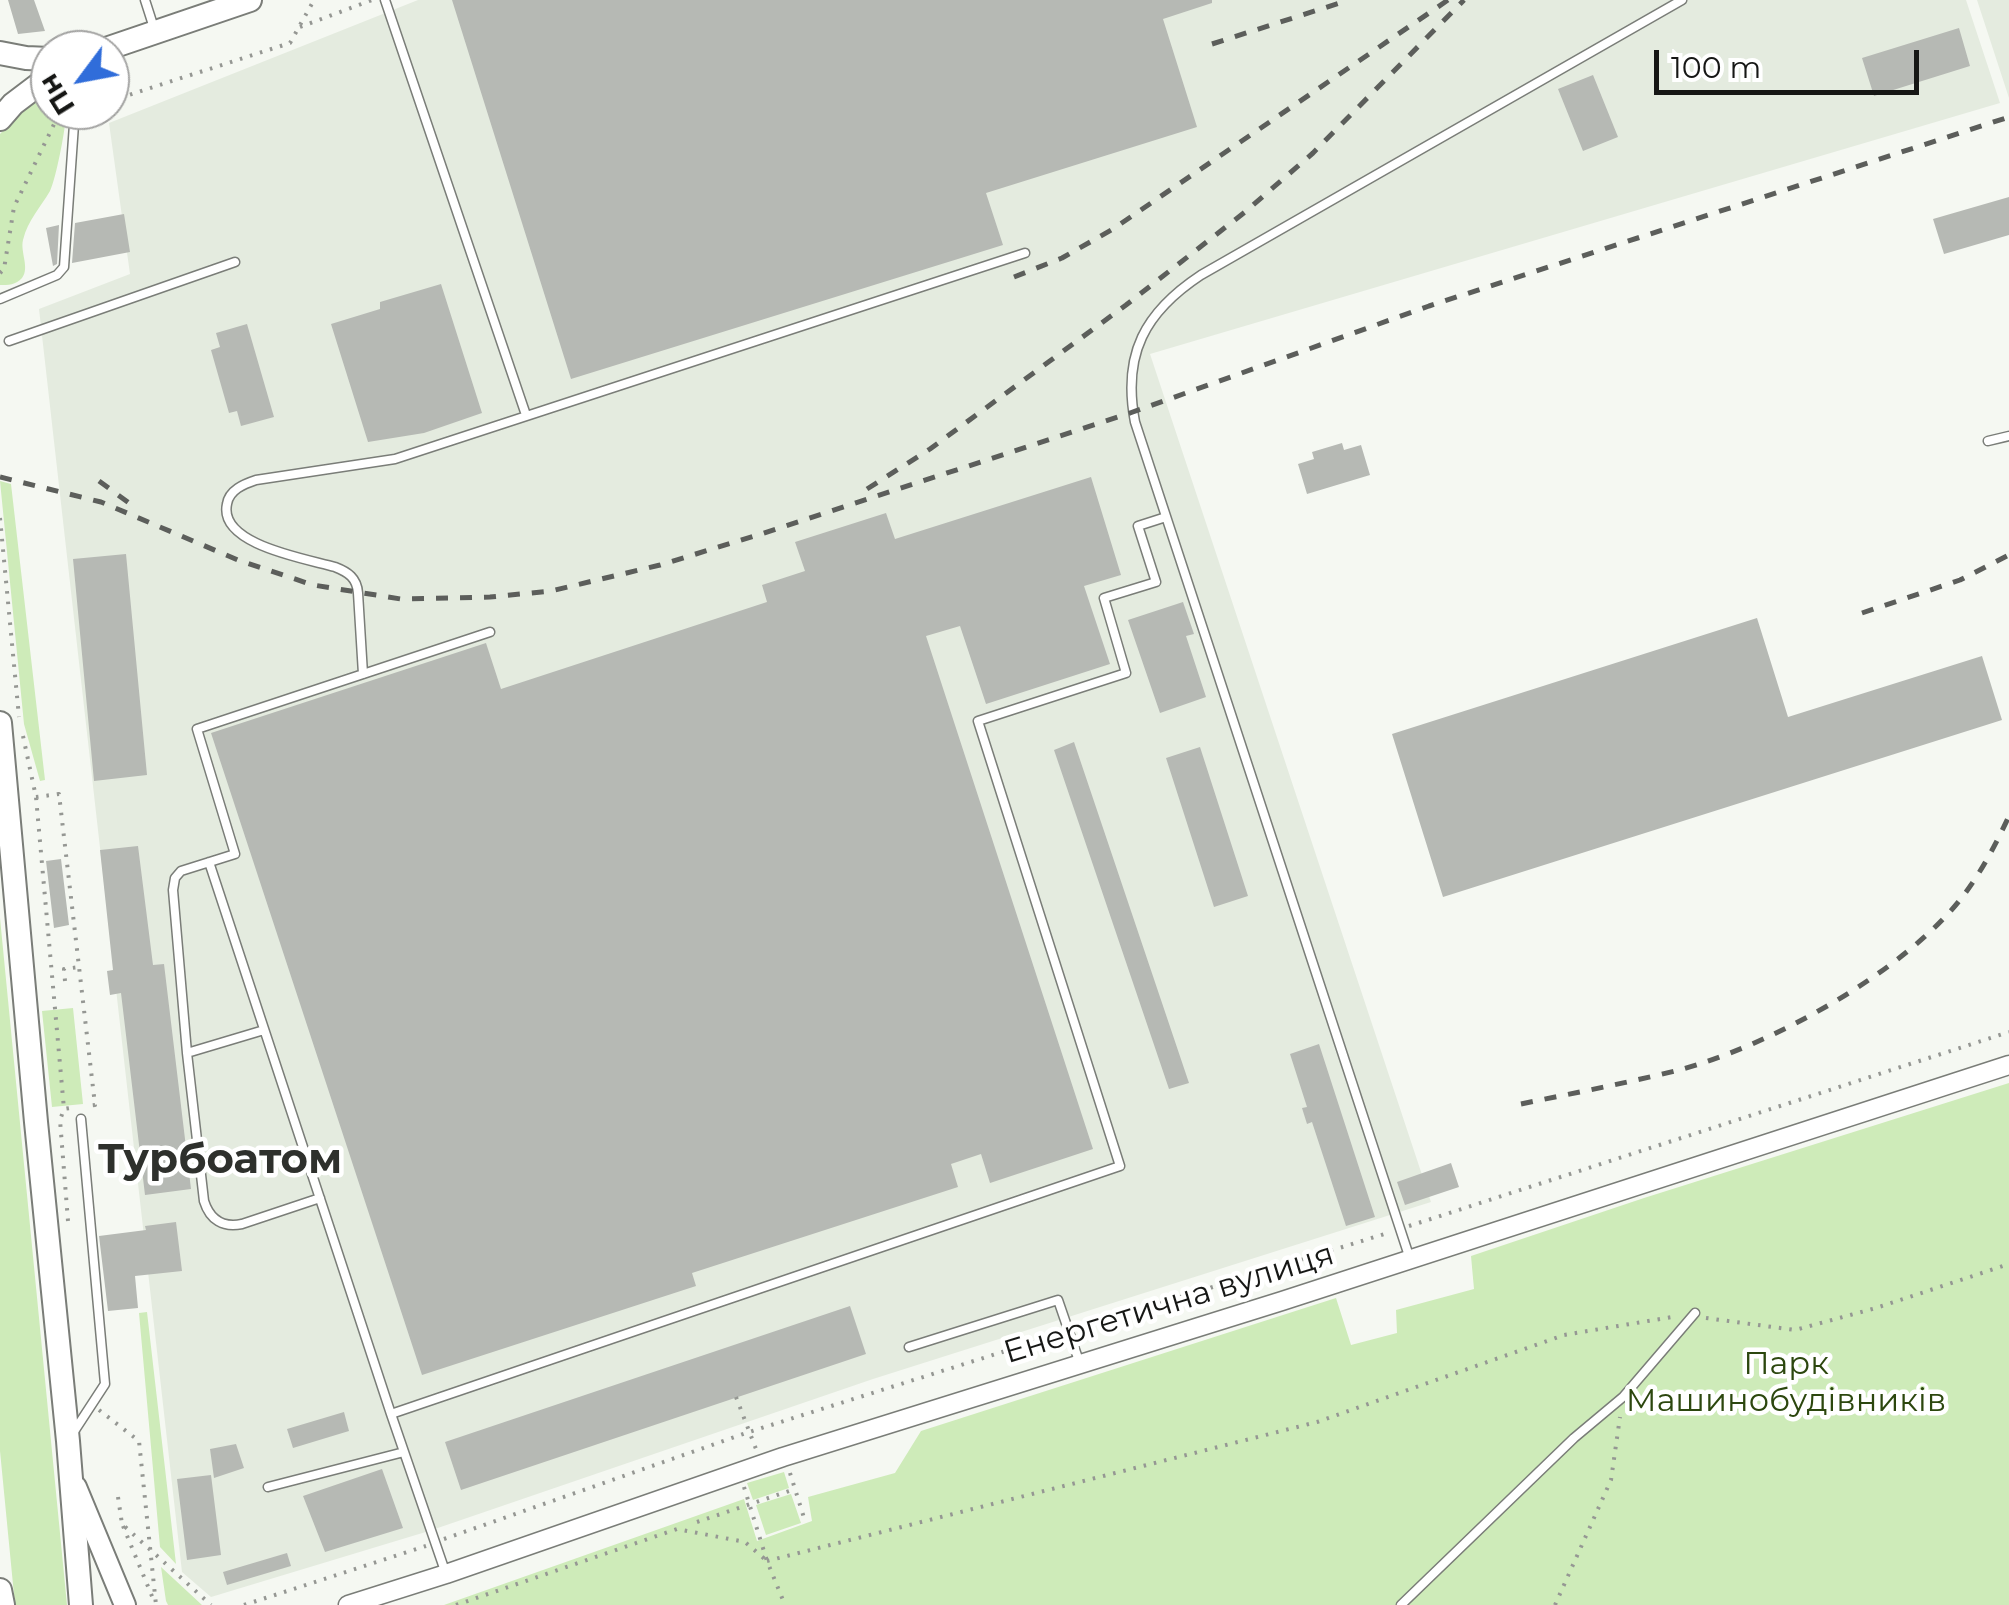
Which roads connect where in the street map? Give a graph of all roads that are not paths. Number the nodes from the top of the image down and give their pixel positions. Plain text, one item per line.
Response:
1 (145, 0) edge
2 (384, 0) edge
3 (1682, 0) edge
4 (244, 2) edge
5 (156, 33) junction
6 (130, 41) edge
7 (0, 53) edge
8 (30, 58) edge
9 (30, 91) edge
10 (0, 119) edge
11 (73, 130) edge
12 (1025, 253) dead end
13 (235, 262) dead end
14 (1, 298) edge
15 (10, 341) dead end
16 (526, 416) junction
17 (2009, 436) edge
18 (1988, 442) dead end
19 (1166, 517) junction
20 (490, 632) dead end
21 (363, 674) junction
22 (0, 723) edge
23 (209, 862) junction
24 (264, 1030) junction
25 (187, 1053) junction
26 (2009, 1065) edge
27 (81, 1119) dead end
28 (320, 1198) junction
29 (1410, 1259) junction
30 (1696, 1315) road end
31 (909, 1347) dead end
32 (1080, 1364) junction
33 (78, 1403) junction
34 (391, 1414) junction
35 (404, 1452) junction
36 (70, 1472) junction
37 (268, 1487) dead end
38 (446, 1574) junction
39 (0, 1590) edge
40 (2, 1605) edge
41 (80, 1605) edge
42 (124, 1605) edge
43 (348, 1605) edge
44 (1401, 1605) edge

1 - 5 lane
2 - 16 lane
3 - 19 lane
4 - 5 main road
5 - 6 main road
7 - 8 main road
9 - 10 main road
11 - 14 lane
12 - 16 lane
13 - 15 lane
16 - 21 lane
17 - 18 lane
19 - 29 lane
19 - 34 lane
20 - 21 lane
21 - 23 lane
22 - 33 main road
23 - 24 lane
23 - 25 lane
24 - 25 lane
24 - 28 lane
25 - 28 lane
26 - 29 street, Енергетична вулиця
27 - 33 lane
28 - 34 lane
29 - 32 street, Енергетична вулиця
30 - 44 lane
31 - 32 lane
32 - 38 street, Енергетична вулиця
33 - 36 main road
34 - 35 lane
35 - 37 lane
35 - 38 lane
36 - 41 main road
36 - 42 main road
38 - 43 street, Енергетична вулиця
39 - 40 main road

